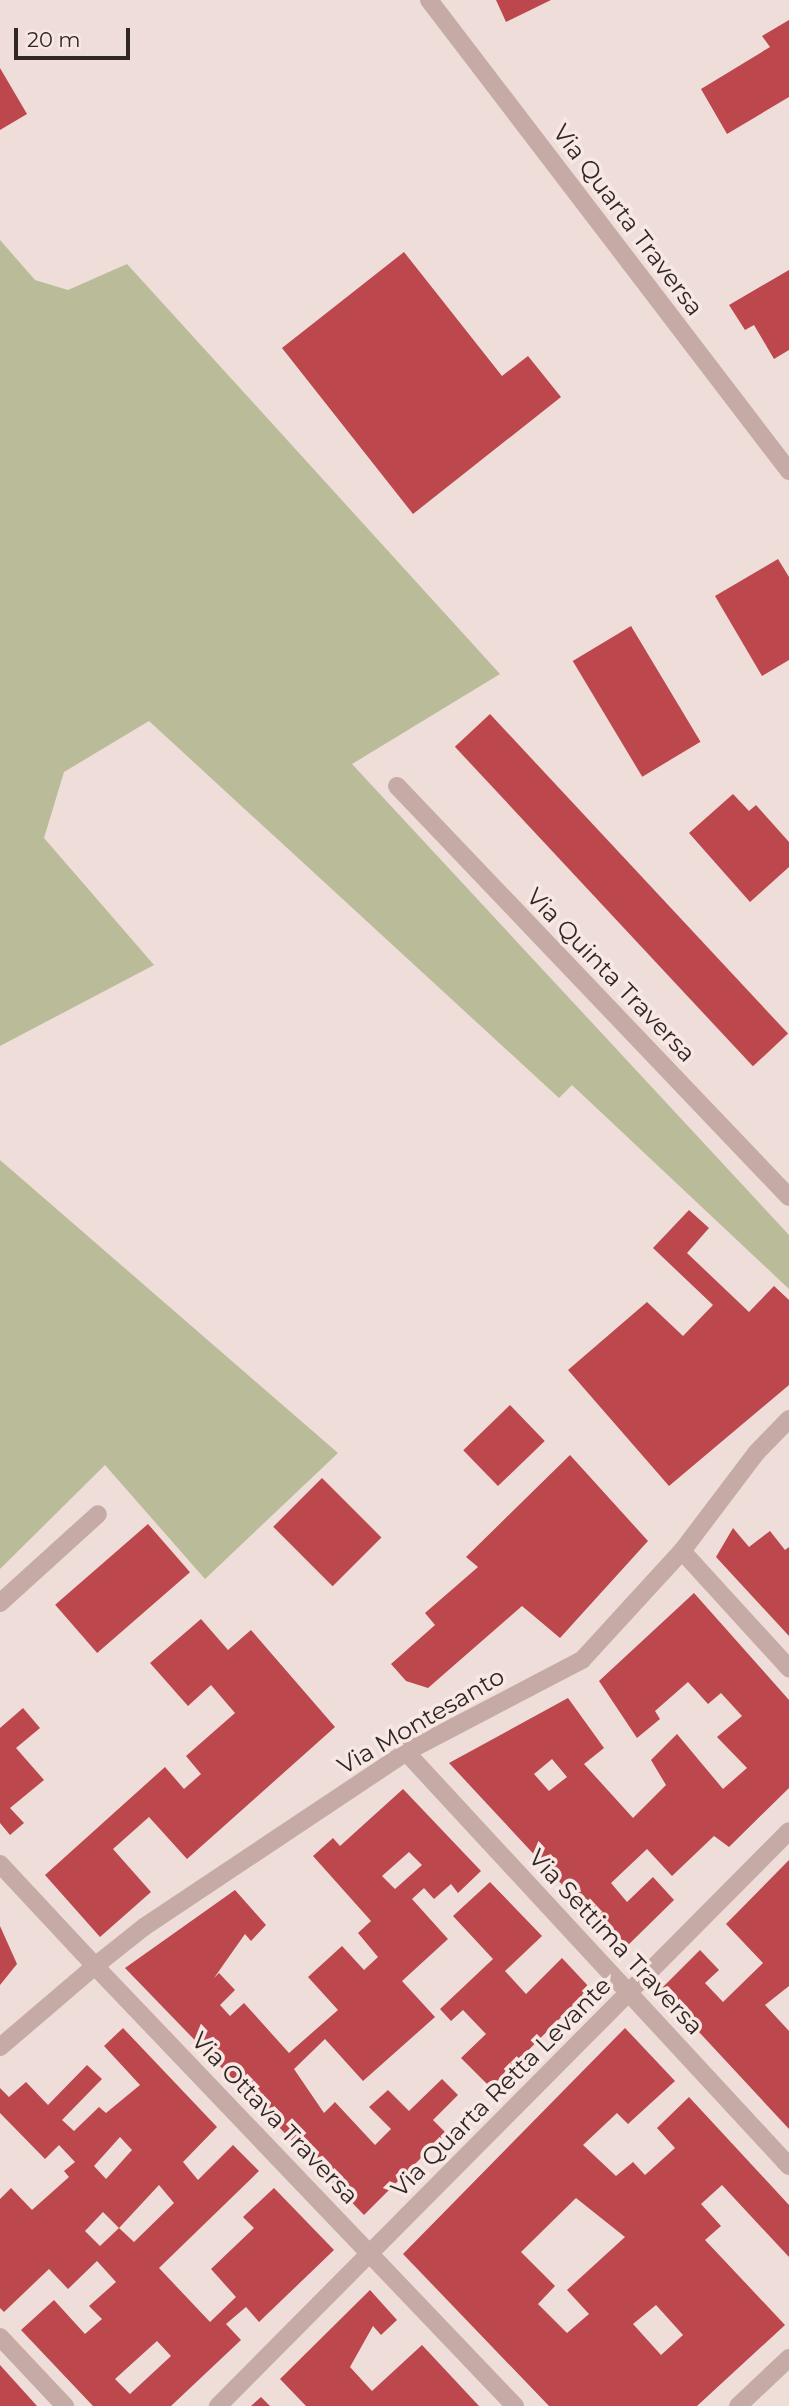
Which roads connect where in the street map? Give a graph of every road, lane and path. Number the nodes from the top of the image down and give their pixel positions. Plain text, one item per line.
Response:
1 (429, 0) edge
2 (789, 471) edge
3 (397, 786) dead end
4 (789, 1197) edge
5 (789, 1419) edge
6 (98, 1514) dead end
7 (682, 1551) junction
8 (0, 1603) edge
9 (789, 1668) edge
10 (406, 1752) junction
11 (789, 1831) edge
12 (0, 1864) edge
13 (95, 1966) junction
14 (628, 1993) junction
15 (0, 2046) edge
16 (789, 2166) edge
17 (370, 2253) junction
18 (0, 2337) edge
19 (789, 2358) edge
20 (65, 2406) edge
21 (218, 2406) edge
22 (515, 2406) edge
23 (738, 2406) edge

1 - 2 street, Via Quarta Traversa
3 - 4 street, Via Quinta Traversa
5 - 7 street, Via Montesanto
6 - 8 street
7 - 9 street
7 - 10 street, Via Montesanto
10 - 13 street, Via Montesanto
10 - 14 street, Via Settima Traversa
11 - 14 street, Via Quarta Retta Levante
12 - 13 street, Via Ottava Traversa
13 - 15 street, Via Montesanto
13 - 17 street, Via Ottava Traversa
14 - 16 street, Via Settima Traversa
14 - 17 street, Via Quarta Retta Levante
17 - 21 street, Via Quarta Retta Levante
17 - 22 street, Via Ottava Traversa
18 - 20 street
19 - 23 street

